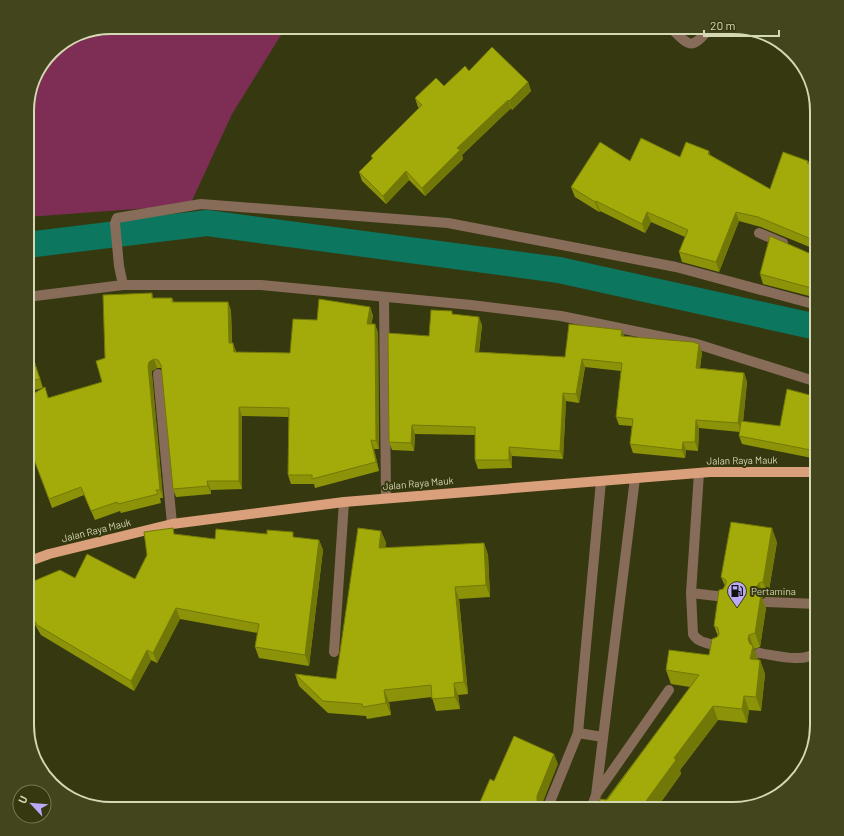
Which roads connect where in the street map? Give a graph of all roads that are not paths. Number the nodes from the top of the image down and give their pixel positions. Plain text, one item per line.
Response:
1 (676, 34) edge
2 (705, 34) edge
3 (759, 233) dead end
4 (795, 248) edge
5 (123, 285) junction
6 (34, 296) edge
7 (384, 297) junction
8 (810, 303) edge
9 (158, 374) edge
10 (810, 380) edge
11 (810, 472) edge
12 (699, 473) junction
13 (636, 478) junction
14 (601, 481) junction
15 (386, 498) junction
16 (344, 502) junction
17 (172, 524) junction
18 (34, 559) edge
19 (691, 593) junction
20 (725, 597) edge
21 (767, 602) dead end
22 (810, 604) edge
23 (718, 646) edge
24 (334, 652) dead end
25 (759, 653) dead end
26 (810, 656) edge
27 (669, 690) dead end
28 (578, 733) junction
29 (603, 737) junction
30 (596, 795) junction
31 (550, 802) edge
32 (594, 802) edge

1 - 2 street
3 - 4 street
5 - 6 street
5 - 7 street
5 - 8 street
7 - 10 street
7 - 15 street
9 - 17 street
11 - 12 main road, Jalan Raya Mauk
12 - 13 main road, Jalan Raya Mauk
12 - 19 street
13 - 14 main road, Jalan Raya Mauk
13 - 29 street
14 - 15 main road, Jalan Raya Mauk
14 - 28 street
15 - 16 main road, Jalan Raya Mauk
16 - 17 main road, Jalan Raya Mauk
16 - 24 street
17 - 18 main road, Jalan Raya Mauk
19 - 20 street
19 - 23 street
21 - 22 street
25 - 26 street
27 - 30 street
28 - 29 street
28 - 31 street
29 - 30 street
30 - 32 street

